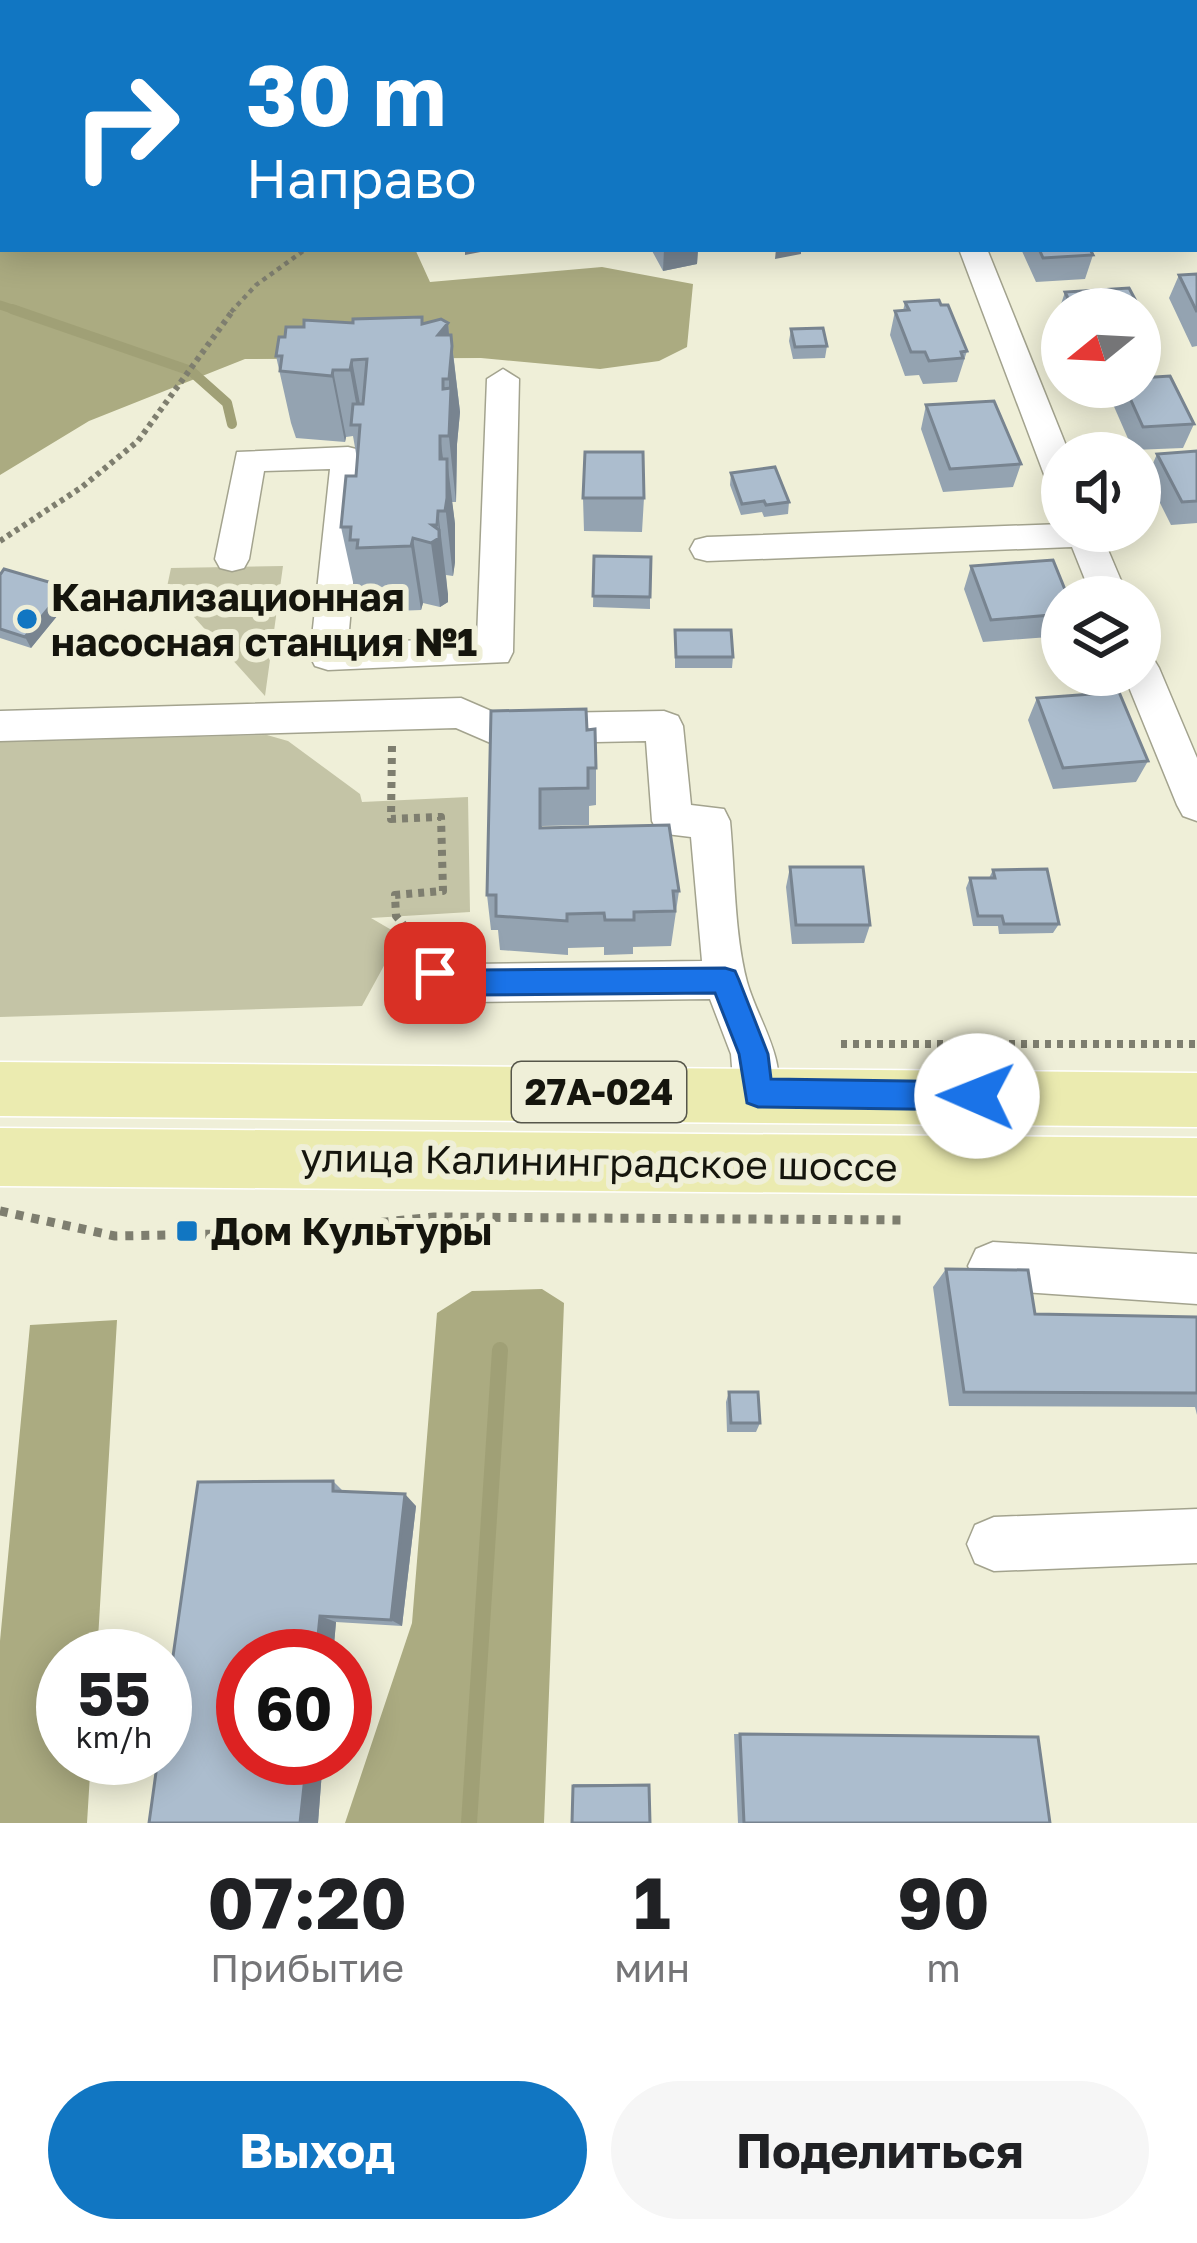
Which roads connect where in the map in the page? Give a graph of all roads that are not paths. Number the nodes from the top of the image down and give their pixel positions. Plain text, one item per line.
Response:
1 (974, 252) edge
2 (503, 379) dead end
3 (1044, 432) edge
4 (1041, 535) edge
5 (707, 549) dead end
6 (232, 559) dead end
7 (463, 653) junction
8 (1152, 696) edge
9 (461, 713) junction
10 (0, 726) edge
11 (1197, 805) edge
12 (435, 973) dead end
13 (725, 980) junction
14 (754, 1068) junction
15 (0, 1089) edge
16 (1197, 1100) edge
17 (0, 1157) edge
18 (1197, 1167) edge
19 (993, 1266) edge
20 (1197, 1279) edge
21 (1197, 1536) edge
22 (994, 1544) dead end

1 - 3 street
2 - 7 street
4 - 5 street
6 - 7 street
7 - 9 street
8 - 11 street
9 - 10 street
9 - 13 street
12 - 13 street
13 - 14 street
14 - 15 main road, улица Калининградское шоссе / 27А-024
14 - 16 main road, улица Калининградское шоссе / 27А-024
17 - 18 main road, улица Калининградское шоссе / 27А-024
19 - 20 street
21 - 22 street

